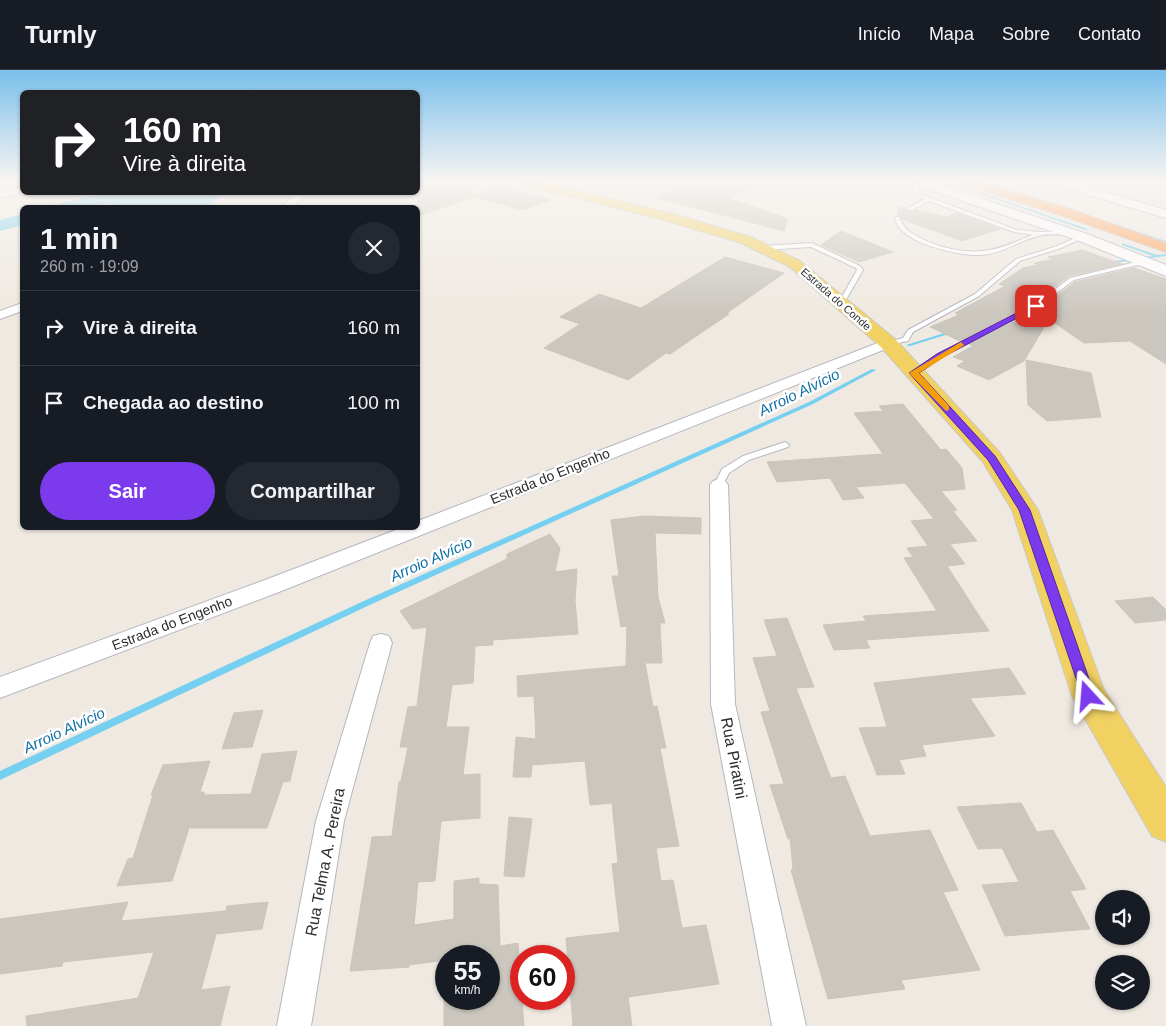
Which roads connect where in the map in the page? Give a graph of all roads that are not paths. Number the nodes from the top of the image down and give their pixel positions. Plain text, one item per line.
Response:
1 (698, 226) edge
2 (898, 226) edge
3 (1001, 226) edge
4 (1048, 226) edge
5 (1109, 226) edge
6 (1119, 226) edge
7 (1040, 234) junction
8 (1076, 235) junction
9 (1165, 243) edge
10 (763, 248) junction
11 (1143, 262) junction
12 (1166, 271) edge
13 (840, 304) junction
14 (20, 309) edge
15 (0, 315) edge
16 (888, 343) junction
17 (910, 369) junction
18 (785, 445) dead end
19 (719, 485) joint
20 (420, 528) edge
21 (414, 530) edge
22 (380, 643) dead end
23 (0, 688) edge
24 (1166, 822) edge
25 (294, 1026) edge
26 (789, 1026) edge

1 - 10 main road, Estrada do Conde
2 - 7 lane
3 - 7 lane
4 - 8 main road
5 - 9 highway
6 - 9 highway
7 - 8 lane
8 - 9 highway
8 - 11 main road
8 - 16 lane, Estrada do Engenho
10 - 13 main road, Estrada do Conde
10 - 13 lane
11 - 12 main road
11 - 17 lane
13 - 16 main road, Estrada do Conde
14 - 15 street
16 - 17 main road, Estrada do Conde
16 - 20 street, Estrada do Engenho
17 - 24 main road, Estrada do Conde
18 - 19 lane
19 - 26 street, Rua Piratini
21 - 23 street, Estrada do Engenho
22 - 25 street, Rua Telma A. Pereira

